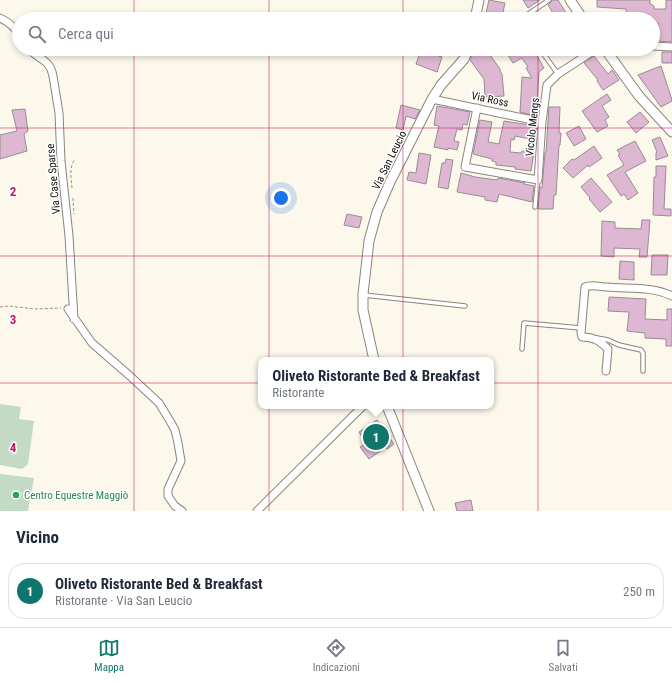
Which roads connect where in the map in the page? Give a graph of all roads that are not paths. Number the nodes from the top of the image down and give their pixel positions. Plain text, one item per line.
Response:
1 (479, 0) edge
2 (549, 0) edge
3 (570, 0) edge
4 (476, 12) edge
5 (531, 12) edge
6 (578, 12) edge
7 (0, 18) edge
8 (12, 26) edge
9 (660, 46) edge
10 (672, 47) edge
11 (38, 56) edge
12 (465, 56) edge
13 (545, 56) edge
14 (585, 56) edge
15 (610, 56) edge
16 (558, 74) junction
17 (432, 99) junction
18 (477, 108) junction
19 (542, 122) junction
20 (672, 132) edge
21 (538, 180) junction
22 (535, 207) dead end
23 (363, 294) junction
24 (672, 296) edge
25 (465, 306) dead end
26 (68, 309) road end
27 (74, 319) junction
28 (581, 328) junction
29 (592, 337) junction
30 (522, 349) dead end
31 (373, 357) edge
32 (606, 371) dead end
33 (644, 371) dead end
34 (360, 409) edge
35 (388, 409) edge
36 (182, 511) edge
37 (257, 511) edge
38 (429, 511) edge

1 - 4 street
2 - 5 lane
3 - 6 street
7 - 8 street
9 - 10 street
11 - 27 street, Via Case Sparse
12 - 17 street, Via San Leucio
13 - 16 lane
14 - 16 street, Vicolo Mengs
15 - 20 street
16 - 19 street, Vicolo Mengs
17 - 18 street, Via Ross
17 - 23 street, Via San Leucio
18 - 19 street, Via Ross
18 - 21 street
19 - 21 street, Vicolo Mengs
21 - 22 lane, Vicolo Mengs
23 - 25 lane
23 - 31 street, Via San Leucio
24 - 28 street
26 - 27 street
27 - 36 street
28 - 29 street
28 - 30 lane
29 - 32 street
29 - 33 lane
34 - 37 street
35 - 38 street

